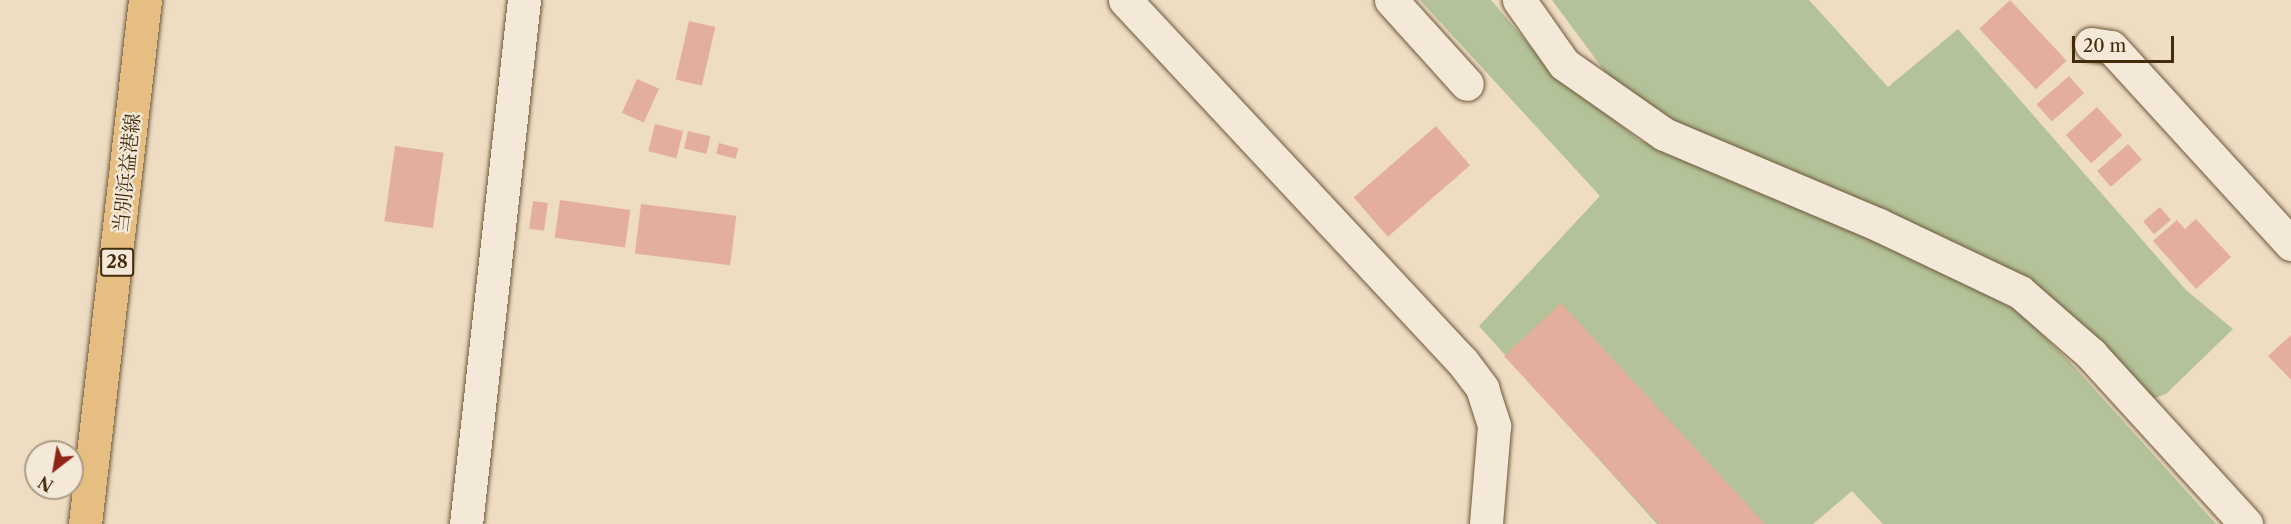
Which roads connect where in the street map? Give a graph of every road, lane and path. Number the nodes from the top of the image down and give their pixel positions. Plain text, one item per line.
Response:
1 (145, 0) edge
2 (524, 0) edge
3 (1125, 0) edge
4 (1390, 0) edge
5 (1519, 0) edge
6 (2091, 44) dead end
7 (1467, 84) dead end
8 (2291, 244) edge
9 (85, 524) edge
10 (465, 524) edge
11 (1486, 524) edge
12 (2246, 524) edge

1 - 9 main road, 当別浜益港線 / 28
2 - 10 street
3 - 11 street
4 - 7 street
5 - 12 street
6 - 8 street

